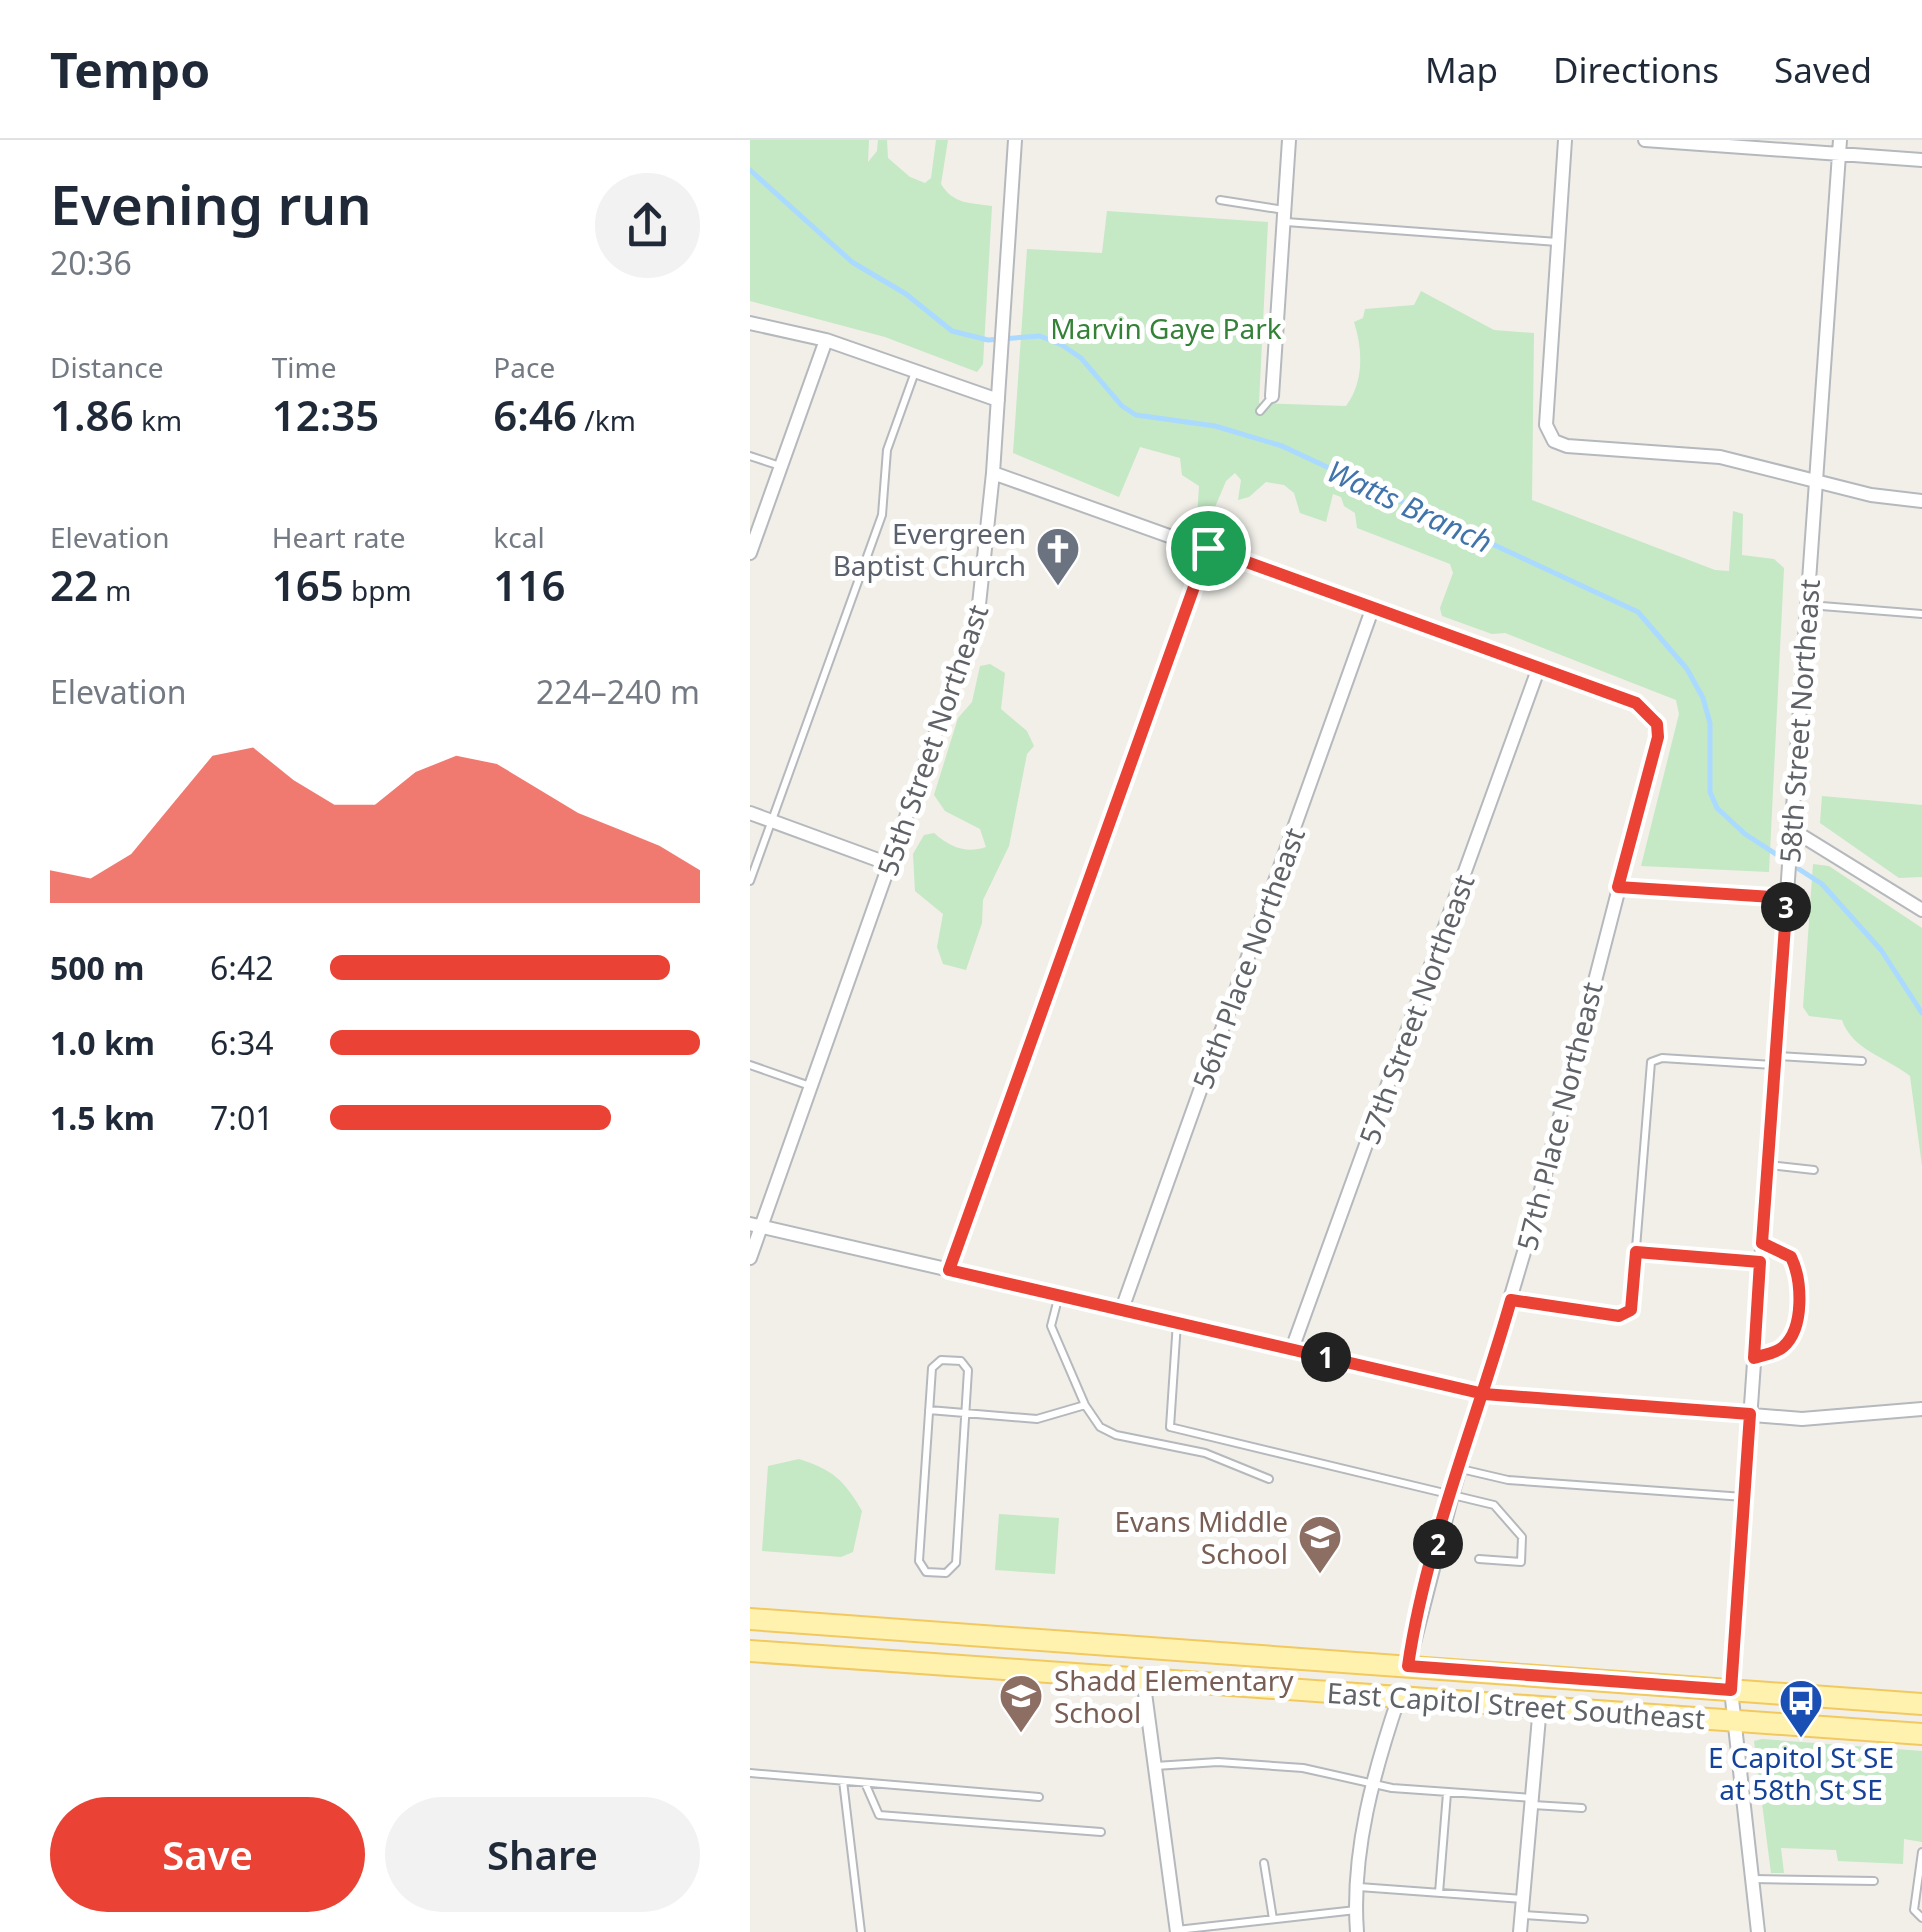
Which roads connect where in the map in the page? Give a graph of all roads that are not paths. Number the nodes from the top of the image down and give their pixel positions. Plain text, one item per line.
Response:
1 (1014, 140) edge
2 (1290, 140) edge
3 (1565, 140) edge
4 (1645, 140) edge
5 (1705, 142) edge
6 (1839, 147) edge
7 (1922, 160) edge
8 (1220, 200) dead end
9 (1285, 216) junction
10 (1558, 242) junction
11 (750, 323) edge
12 (826, 340) junction
13 (916, 372) junction
14 (1272, 396) joint
15 (998, 400) junction
16 (1260, 411) dead end
17 (750, 456) edge
18 (781, 466) junction
19 (993, 473) junction
20 (1816, 478) junction
21 (1922, 501) edge
22 (1208, 548) junction
23 (750, 553) edge
24 (1807, 605) junction
25 (1373, 607) junction
26 (1922, 614) edge
27 (1539, 667) junction
28 (750, 813) edge
29 (772, 820) junction
30 (1791, 829) junction
31 (889, 864) junction
32 (750, 881) edge
33 (1618, 887) junction
34 (1787, 898) junction
35 (1922, 910) edge
36 (1775, 1060) junction
37 (1862, 1061) dead end
38 (750, 1065) edge
39 (811, 1086) junction
40 (1767, 1164) junction
41 (1814, 1170) dead end
42 (756, 1226) edge
43 (1762, 1243) junction
44 (1636, 1252) junction
45 (750, 1258) edge
46 (1760, 1262) junction
47 (949, 1270) junction
48 (1059, 1294) junction
49 (1511, 1300) junction
50 (1122, 1309) junction
51 (1178, 1322) junction
52 (1292, 1350) junction
53 (1754, 1358) junction
54 (1484, 1394) junction
55 (1084, 1405) junction
56 (1922, 1409) edge
57 (929, 1410) junction
58 (965, 1413) junction
59 (1750, 1414) junction
60 (1460, 1469) junction
61 (1269, 1479) dead end
62 (1452, 1495) junction
63 (1744, 1498) junction
64 (1479, 1559) dead end
65 (750, 1619) edge
66 (750, 1650) edge
67 (1408, 1666) junction
68 (1144, 1678) junction
69 (1731, 1690) junction
70 (1399, 1697) junction
71 (1922, 1704) edge
72 (1540, 1706) junction
73 (1732, 1720) junction
74 (1922, 1734) edge
75 (1155, 1766) junction
76 (750, 1773) edge
77 (843, 1780) junction
78 (864, 1782) junction
79 (1371, 1783) junction
80 (1446, 1793) junction
81 (1039, 1796) dead end
82 (1533, 1801) junction
83 (1582, 1808) dead end
84 (1101, 1832) dead end
85 (1922, 1852) edge
86 (1264, 1862) dead end
87 (1751, 1879) junction
88 (1874, 1881) dead end
89 (1358, 1887) junction
90 (1439, 1893) junction
91 (1525, 1899) junction
92 (1357, 1910) junction
93 (1523, 1915) junction
94 (1922, 1918) edge
95 (1273, 1919) junction
96 (1584, 1919) dead end
97 (1177, 1931) edge
98 (862, 1932) edge
99 (1357, 1932) edge
100 (1520, 1932) edge
101 (1758, 1932) edge

1 - 15 street, 55th Street Northeast
2 - 9 street
3 - 10 street
4 - 5 street
5 - 6 street
6 - 7 street
6 - 20 street, 58th Street Northeast
8 - 9 lane
9 - 10 lane
9 - 14 street
10 - 20 street
11 - 12 street
12 - 13 street
12 - 18 street
13 - 15 street
13 - 29 lane
14 - 16 lane
15 - 19 street, 55th Street Northeast
17 - 18 lane
18 - 23 street
19 - 22 street
19 - 31 street, 55th Street Northeast
20 - 21 street
20 - 24 street, 58th Street Northeast
22 - 25 street
22 - 47 street
24 - 26 lane
24 - 30 street, 58th Street Northeast
25 - 27 street
25 - 50 street, 56th Place Northeast
27 - 33 street, 57th Place Northeast
27 - 52 street, 57th Street Northeast
28 - 29 street
29 - 31 street
29 - 32 lane
30 - 34 street, 58th Street Northeast
30 - 35 street
31 - 39 street, 55th Street Northeast
33 - 34 street
33 - 49 street, 57th Place Northeast
34 - 36 street, 58th Street Northeast
36 - 37 lane
36 - 40 street, 58th Street Northeast
36 - 44 lane
38 - 39 lane
39 - 42 street, 55th Street Northeast
40 - 41 lane
40 - 43 street, 58th Street Northeast
42 - 45 street, 55th Street Northeast
42 - 47 street
43 - 46 street, 58th Street Northeast
43 - 53 lane
44 - 46 lane
44 - 49 lane
46 - 53 street, 58th Street Northeast
47 - 48 street
48 - 50 street
48 - 55 lane
49 - 54 street, 57th Place Northeast
50 - 51 street
51 - 52 street
51 - 62 lane
52 - 54 street
53 - 59 street, 58th Street Northeast
54 - 59 street
54 - 60 street, 57th Place Northeast
55 - 58 lane
55 - 61 lane
56 - 59 street
57 - 58 lane
57 - 58 lane
57 - 58 lane
59 - 63 street, 58th Street Northeast
60 - 62 street, 57th Place Northeast
60 - 63 lane
62 - 64 lane
62 - 67 street, 57th Place Northeast
63 - 69 street, 58th Street Northeast
65 - 67 main road
66 - 68 main road, East Capitol Street Southeast
67 - 69 main road
68 - 70 main road, East Capitol Street Southeast
68 - 75 street
69 - 71 main road
69 - 73 street, 58th Street Northeast
70 - 72 main road, East Capitol Street Southeast
70 - 79 street
72 - 73 main road, East Capitol Street Southeast
72 - 82 street
73 - 74 main road, East Capitol Street Southeast
73 - 87 street, 58th Street Northeast
75 - 79 lane
75 - 97 street
76 - 77 lane
77 - 78 lane
77 - 98 lane
78 - 81 lane
78 - 84 lane
79 - 80 lane
79 - 89 street
80 - 82 lane
80 - 90 lane
82 - 83 lane
82 - 91 street
85 - 94 lane
86 - 95 lane
87 - 88 lane
87 - 101 street, 58th Street Northeast
89 - 90 lane
89 - 92 street
90 - 91 lane
91 - 93 street
92 - 95 lane
92 - 99 street
93 - 96 lane
93 - 100 street
95 - 97 lane

